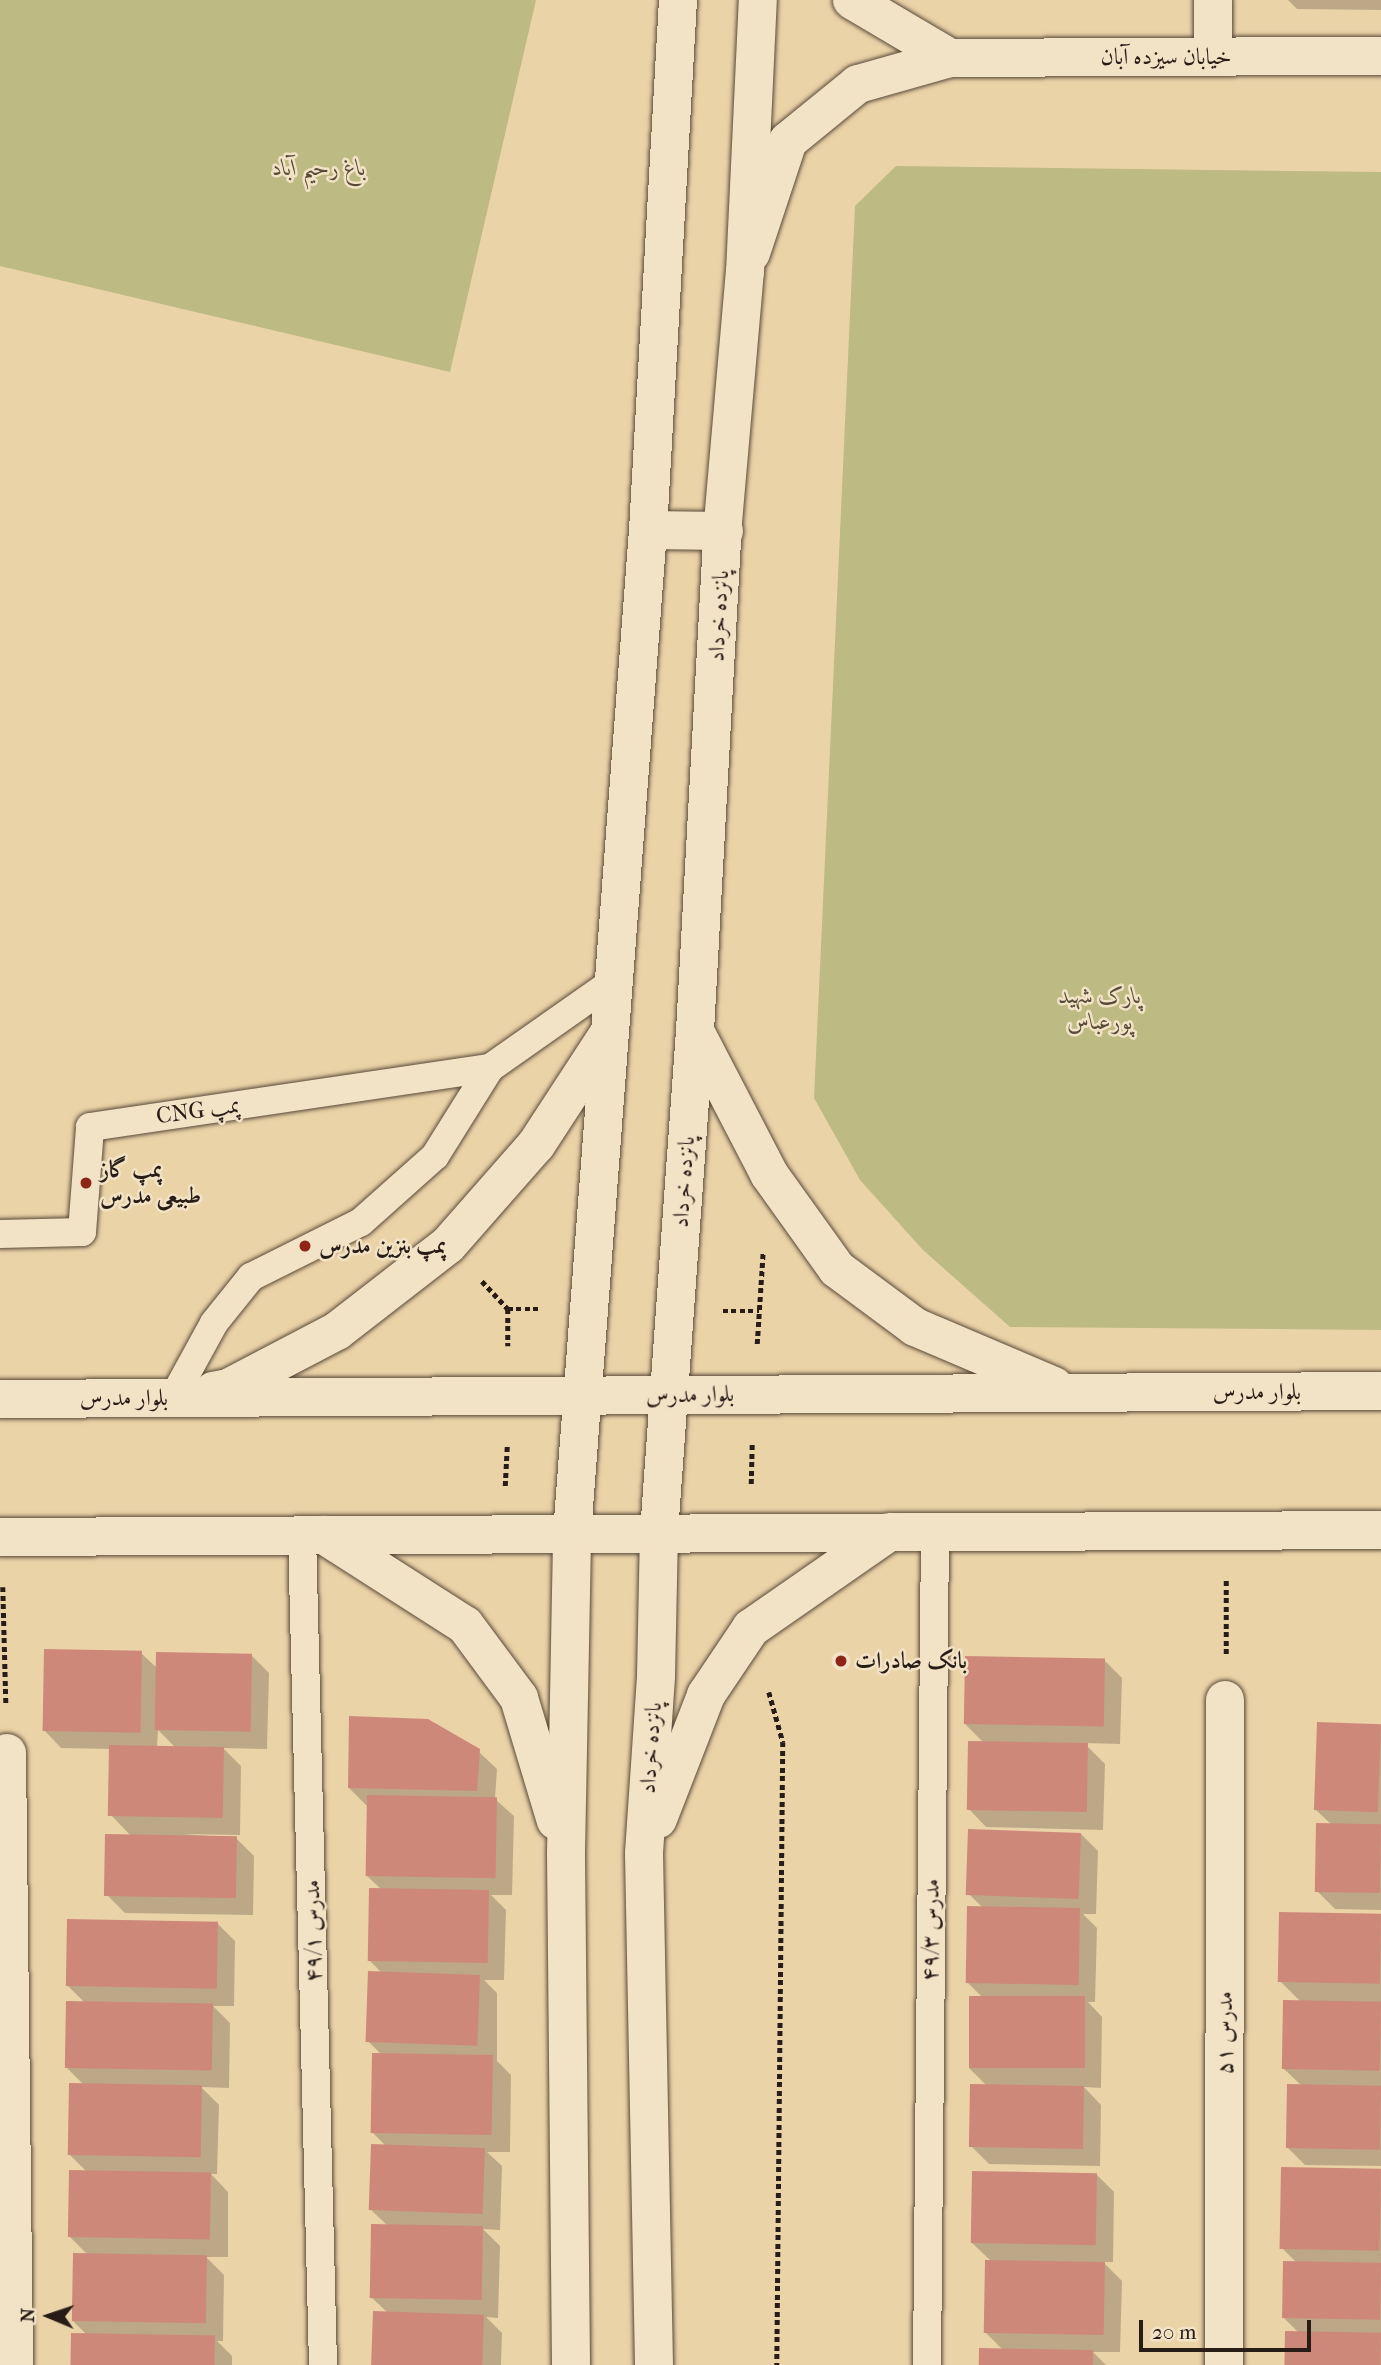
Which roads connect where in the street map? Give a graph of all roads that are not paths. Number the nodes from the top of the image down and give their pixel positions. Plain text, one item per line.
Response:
1 (678, 0) edge
2 (758, 0) edge
3 (852, 0) edge
4 (1213, 0) edge
5 (1381, 55) edge
6 (1213, 57) junction
7 (950, 58) junction
8 (745, 272) junction
9 (648, 530) junction
10 (724, 531) junction
11 (611, 982) junction
12 (695, 1031) junction
13 (609, 1034) junction
14 (490, 1068) junction
15 (0, 1234) edge
16 (1381, 1391) edge
17 (1069, 1392) junction
18 (580, 1395) junction
19 (670, 1395) junction
20 (178, 1398) junction
21 (0, 1399) edge
22 (1381, 1530) edge
23 (888, 1532) junction
24 (935, 1532) junction
25 (659, 1533) junction
26 (572, 1534) junction
27 (313, 1535) junction
28 (1, 1537) edge
29 (1226, 1700) road end
30 (7, 1753) road end
31 (566, 1853) junction
32 (644, 1853) junction
33 (14, 2357) edge
34 (323, 2365) edge
35 (571, 2365) edge
36 (653, 2365) edge
37 (927, 2365) edge
38 (1224, 2365) edge

1 - 9 main road
2 - 8 main road, پانزده خرداد
3 - 7 main road
4 - 6 main road
5 - 6 main road, خیابان سیزده آبان
6 - 7 main road, خیابان سیزده آبان
7 - 8 main road, خیابان سیزده آبان
8 - 10 main road, پانزده خرداد
9 - 10 main road
9 - 11 main road
10 - 12 main road, پانزده خرداد
11 - 13 main road
11 - 14 lane
12 - 17 main road
12 - 19 main road, پانزده خرداد
13 - 18 main road
13 - 20 main road
14 - 15 lane, CNG پمپ
14 - 20 lane
16 - 17 main road, بلوار مدرس
17 - 19 main road, بلوار مدرس
18 - 19 main road, بلوار مدرس
18 - 20 main road, بلوار مدرس
18 - 26 main road
19 - 25 main road, پانزده خرداد
20 - 21 main road, بلوار مدرس
22 - 24 main road
23 - 24 main road
23 - 25 main road
23 - 32 main road
24 - 37 lane, مدرس ۴۹/۳
25 - 26 main road
25 - 32 main road, پانزده خرداد
26 - 27 main road
26 - 31 main road
27 - 28 main road
27 - 31 main road
27 - 34 lane, مدرس ۴۹/۱
29 - 38 main road, مدرس ۵۱
30 - 33 main road
31 - 35 main road
32 - 36 main road, پانزده خرداد

